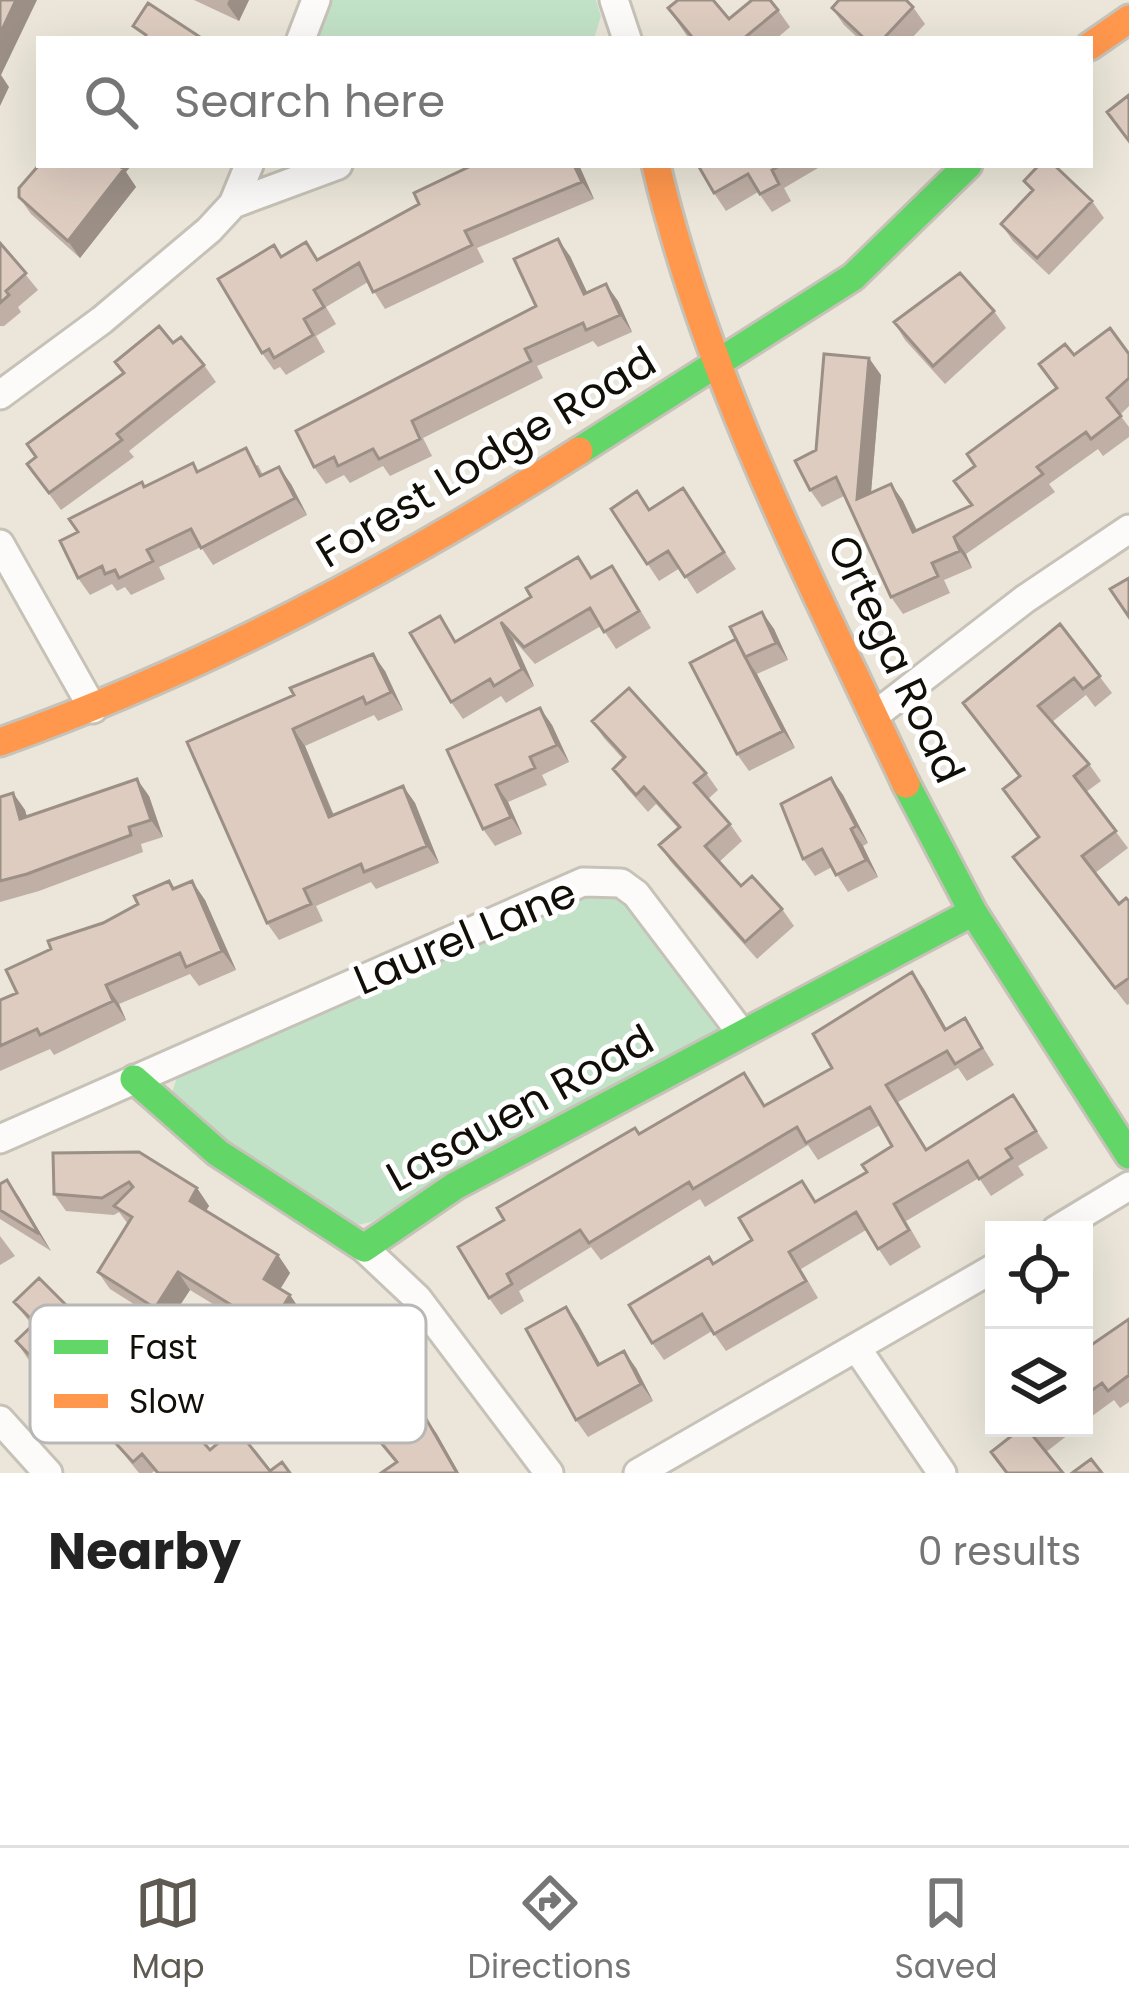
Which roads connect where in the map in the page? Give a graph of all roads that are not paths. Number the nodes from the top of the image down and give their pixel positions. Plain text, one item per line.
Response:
1 (316, 0) edge
2 (614, 0) edge
3 (1129, 19) edge
4 (302, 36) edge
5 (625, 36) edge
6 (1093, 44) edge
7 (248, 168) edge
8 (330, 168) edge
9 (657, 168) edge
10 (965, 168) edge
11 (233, 204) junction
12 (716, 368) junction
13 (0, 395) edge
14 (1129, 529) edge
15 (0, 544) edge
16 (93, 709) junction
17 (875, 716) junction
18 (0, 742) edge
19 (973, 912) junction
20 (742, 1034) junction
21 (134, 1079) junction
22 (0, 1139) edge
23 (1129, 1155) edge
24 (1129, 1186) edge
25 (1071, 1221) edge
26 (364, 1248) junction
27 (985, 1273) edge
28 (422, 1305) edge
29 (426, 1310) edge
30 (858, 1350) junction
31 (0, 1420) edge
32 (48, 1473) edge
33 (549, 1473) edge
34 (638, 1473) edge
35 (942, 1473) edge

1 - 4 street
2 - 5 street
3 - 6 street
7 - 11 street
8 - 11 street
9 - 12 street, Ortega Road
10 - 12 street, Forest Lodge Road
11 - 13 street
12 - 16 street, Forest Lodge Road
12 - 17 street, Ortega Road
14 - 17 street
15 - 16 street
16 - 18 street, Forest Lodge Road
17 - 19 street, Ortega Road
19 - 20 street, Lasauen Road
19 - 23 street, Ortega Road
20 - 21 street, Laurel Lane
20 - 26 street, Lasauen Road
21 - 22 street, Laurel Lane
21 - 26 street, Lasauen Road
24 - 25 street
26 - 28 street
27 - 30 street
29 - 33 street
30 - 34 street
30 - 35 street
31 - 32 street

